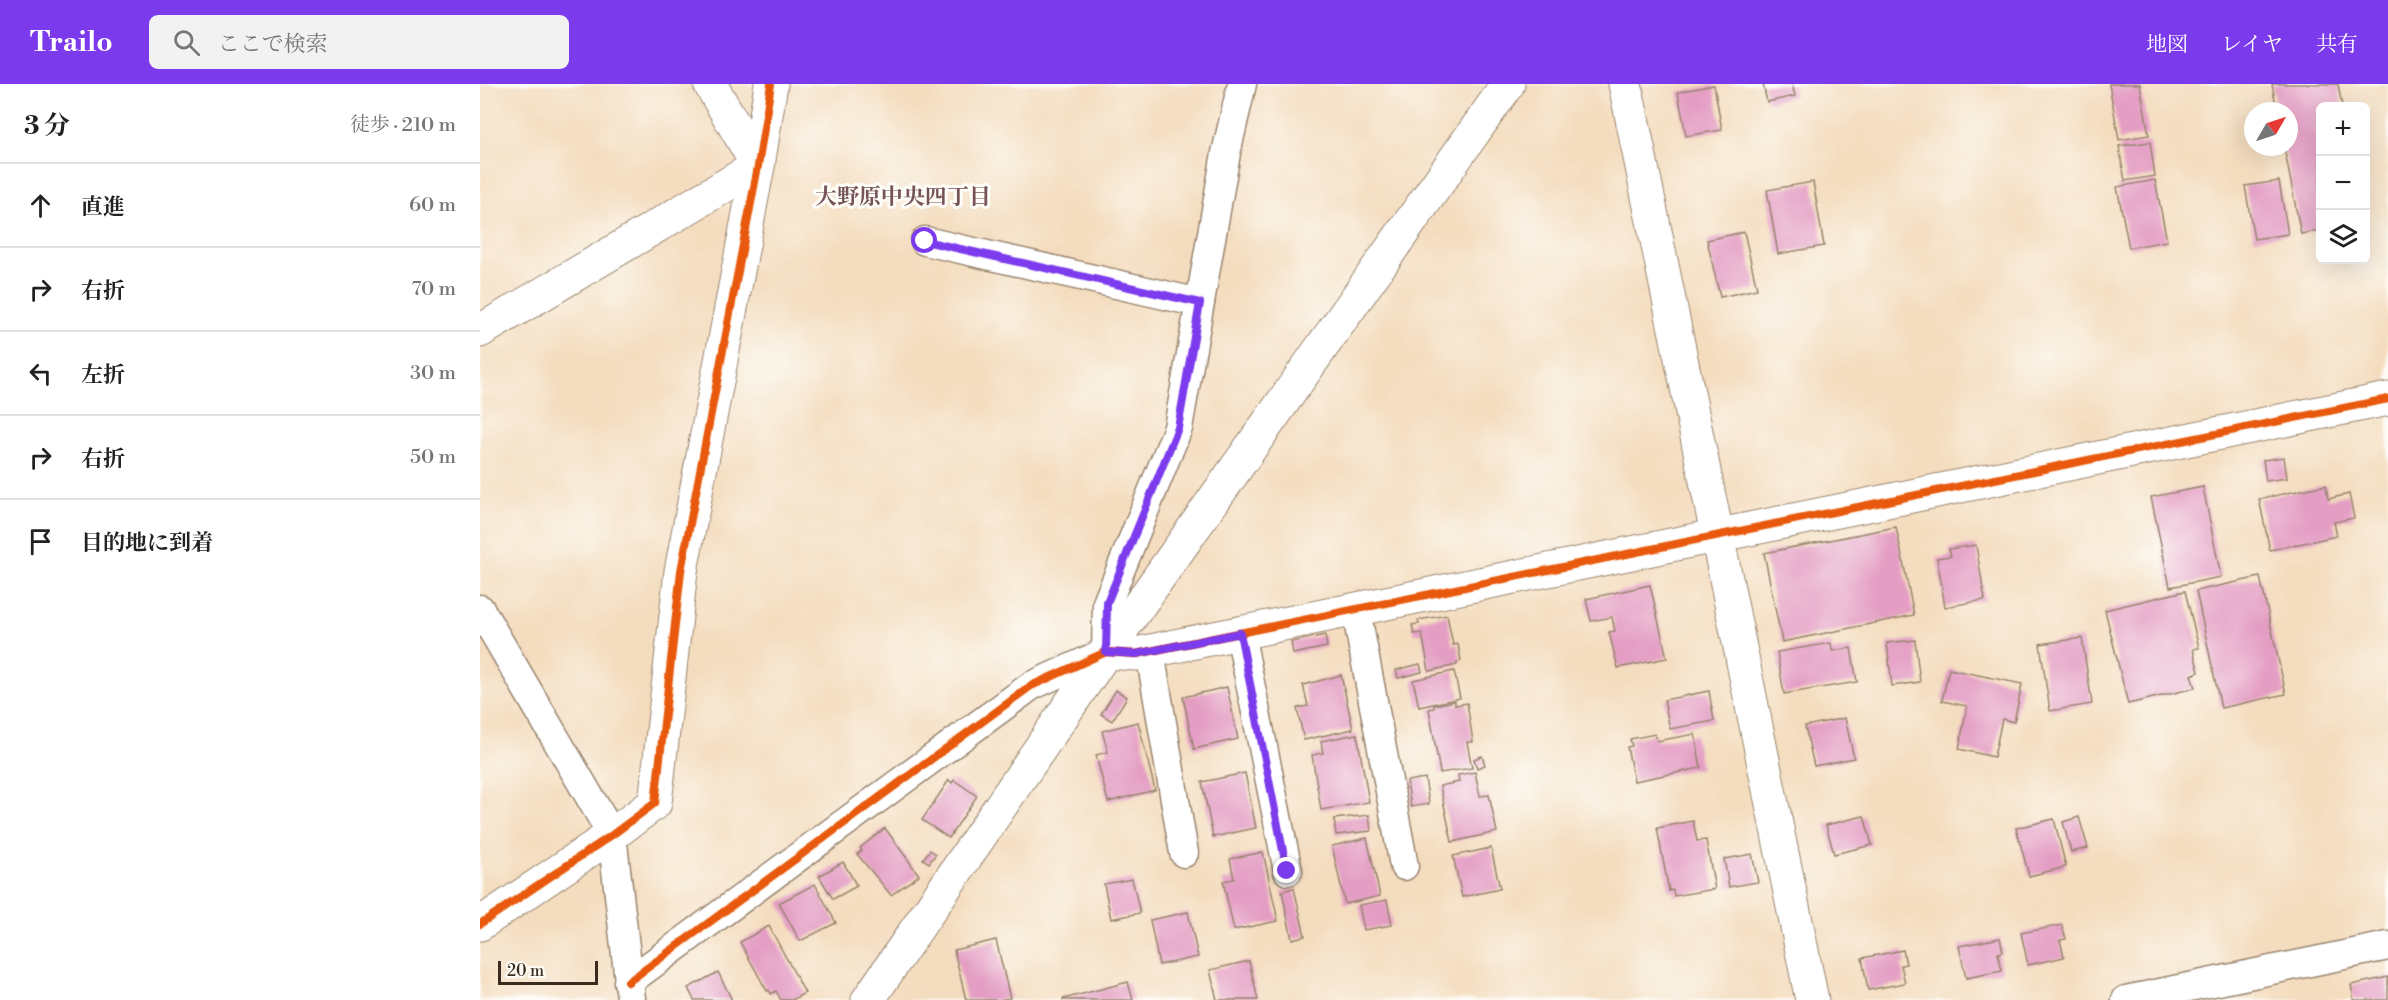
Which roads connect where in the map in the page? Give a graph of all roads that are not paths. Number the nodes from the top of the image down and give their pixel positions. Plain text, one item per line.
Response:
1 (710, 84) edge
2 (771, 84) edge
3 (1242, 84) edge
4 (1508, 84) edge
5 (1625, 84) edge
6 (758, 166) junction
7 (925, 241) dead end
8 (1200, 303) junction
9 (480, 331) edge
10 (2388, 399) edge
11 (1716, 536) junction
12 (480, 609) edge
13 (1356, 609) junction
14 (1240, 633) junction
15 (1106, 652) junction
16 (1150, 652) junction
17 (612, 835) junction
18 (1184, 853) dead end
19 (1404, 866) dead end
20 (1287, 871) dead end
21 (480, 924) edge
22 (2388, 946) edge
23 (630, 991) edge
24 (868, 1000) edge
25 (1812, 1000) edge
26 (2126, 1000) edge

1 - 6 street
2 - 6 street
3 - 8 street
4 - 15 street
5 - 11 street
6 - 9 street
6 - 17 street
7 - 8 street
8 - 15 street
10 - 11 street
11 - 13 street
11 - 25 street
12 - 17 street
13 - 14 street
13 - 19 street
14 - 16 street
14 - 20 street
15 - 16 street
15 - 23 street
15 - 24 street
16 - 18 street
17 - 21 street
17 - 23 street
22 - 26 street

